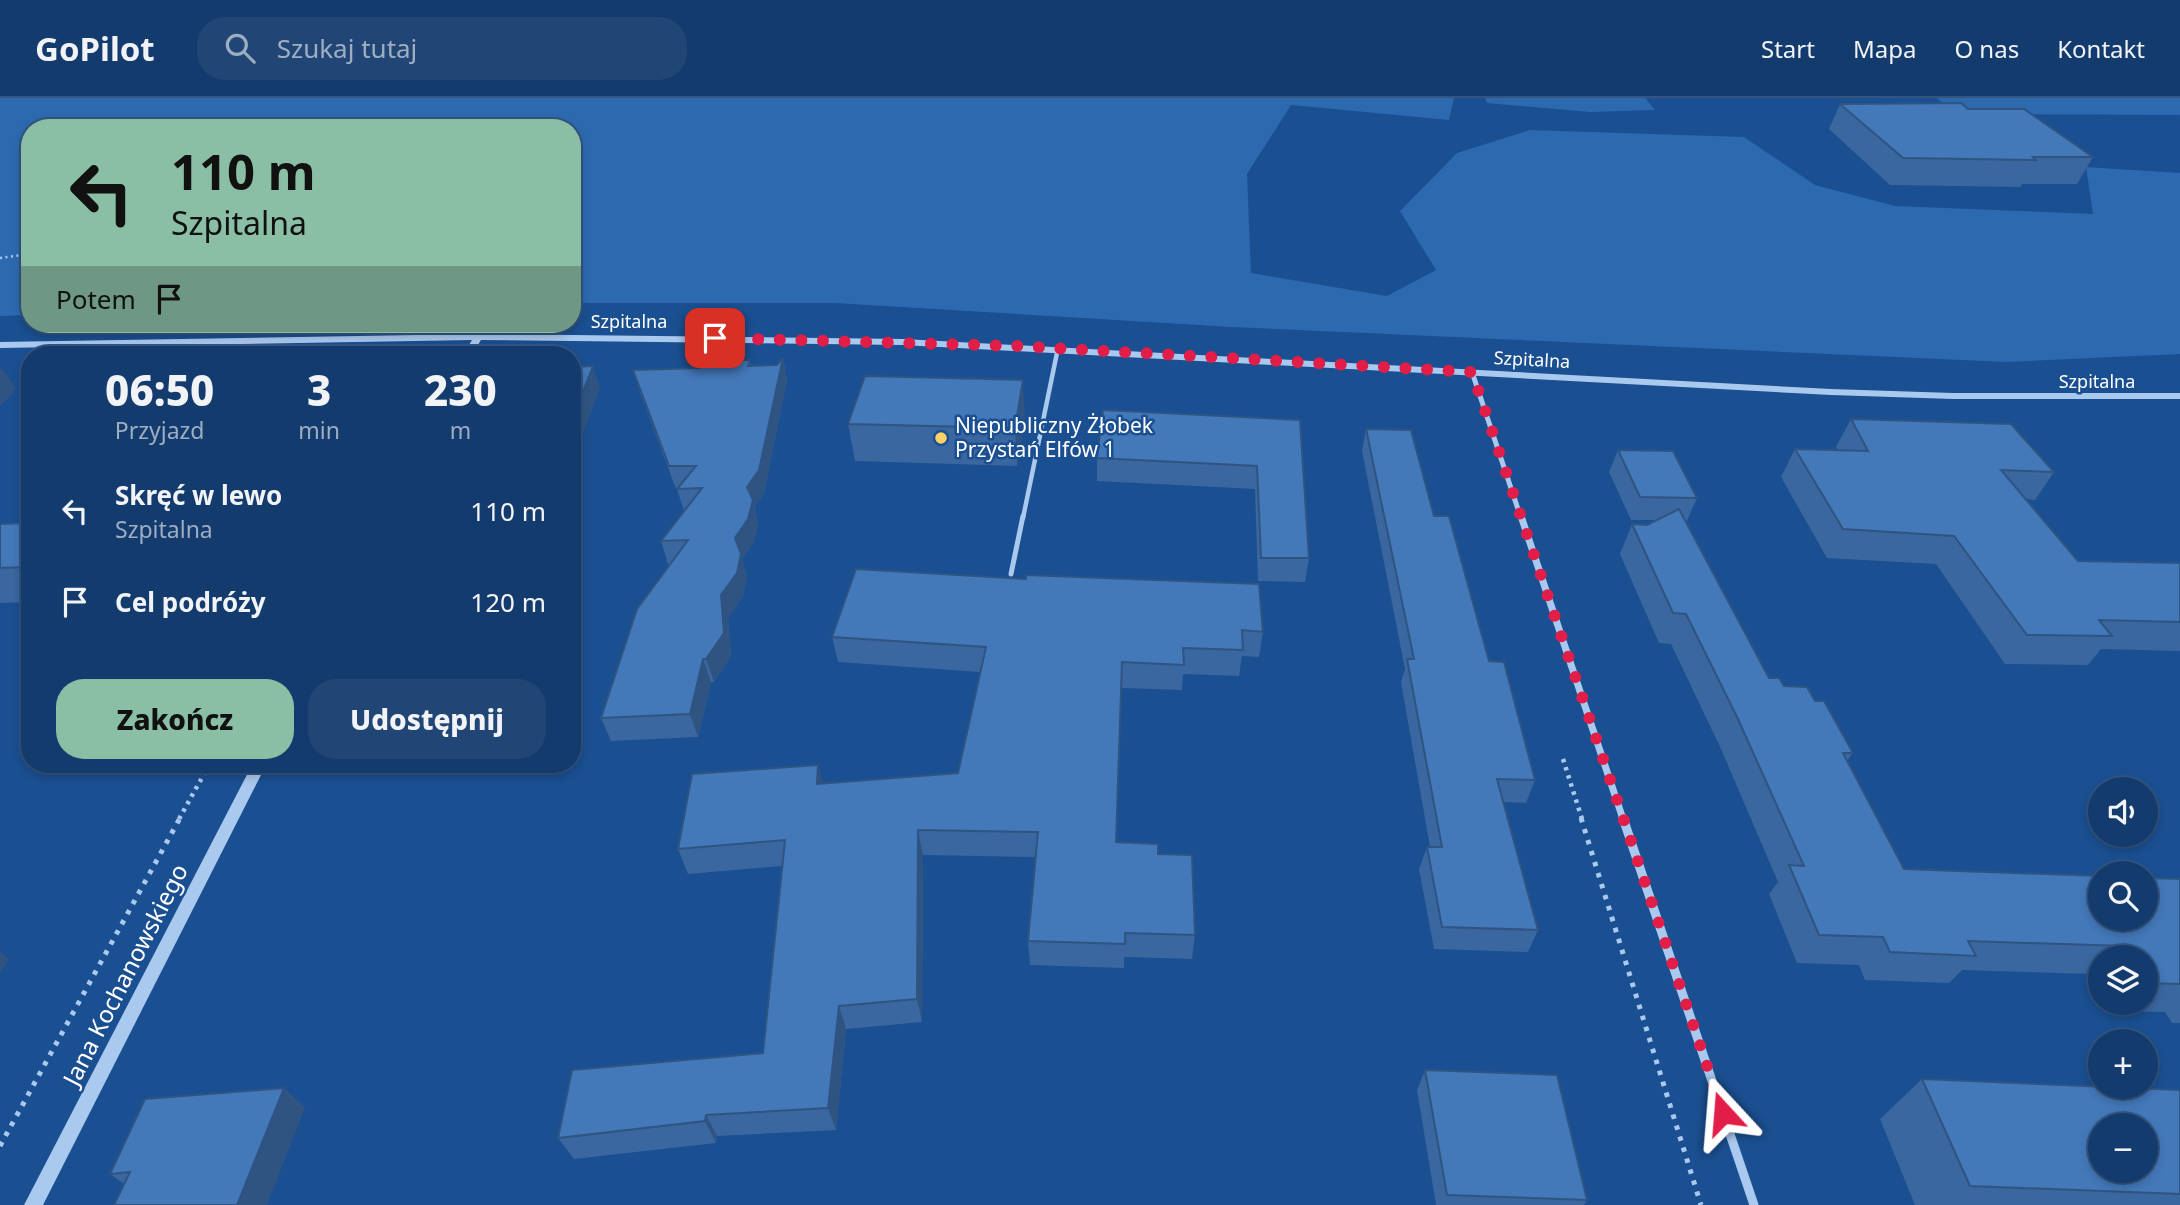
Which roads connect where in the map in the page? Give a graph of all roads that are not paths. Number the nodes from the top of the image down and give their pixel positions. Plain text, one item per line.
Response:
1 (478, 337) junction
2 (0, 345) edge
3 (473, 346) edge
4 (1058, 348) junction
5 (1472, 372) junction
6 (2180, 396) edge
7 (1011, 574) dead end
8 (255, 773) edge
9 (33, 1205) edge
10 (1754, 1205) edge

1 - 2 street, Szpitalna
1 - 3 street
1 - 4 street, Szpitalna
4 - 5 street, Szpitalna
4 - 7 lane
5 - 6 street, Szpitalna
5 - 10 street
8 - 9 street, Jana Kochanowskiego

